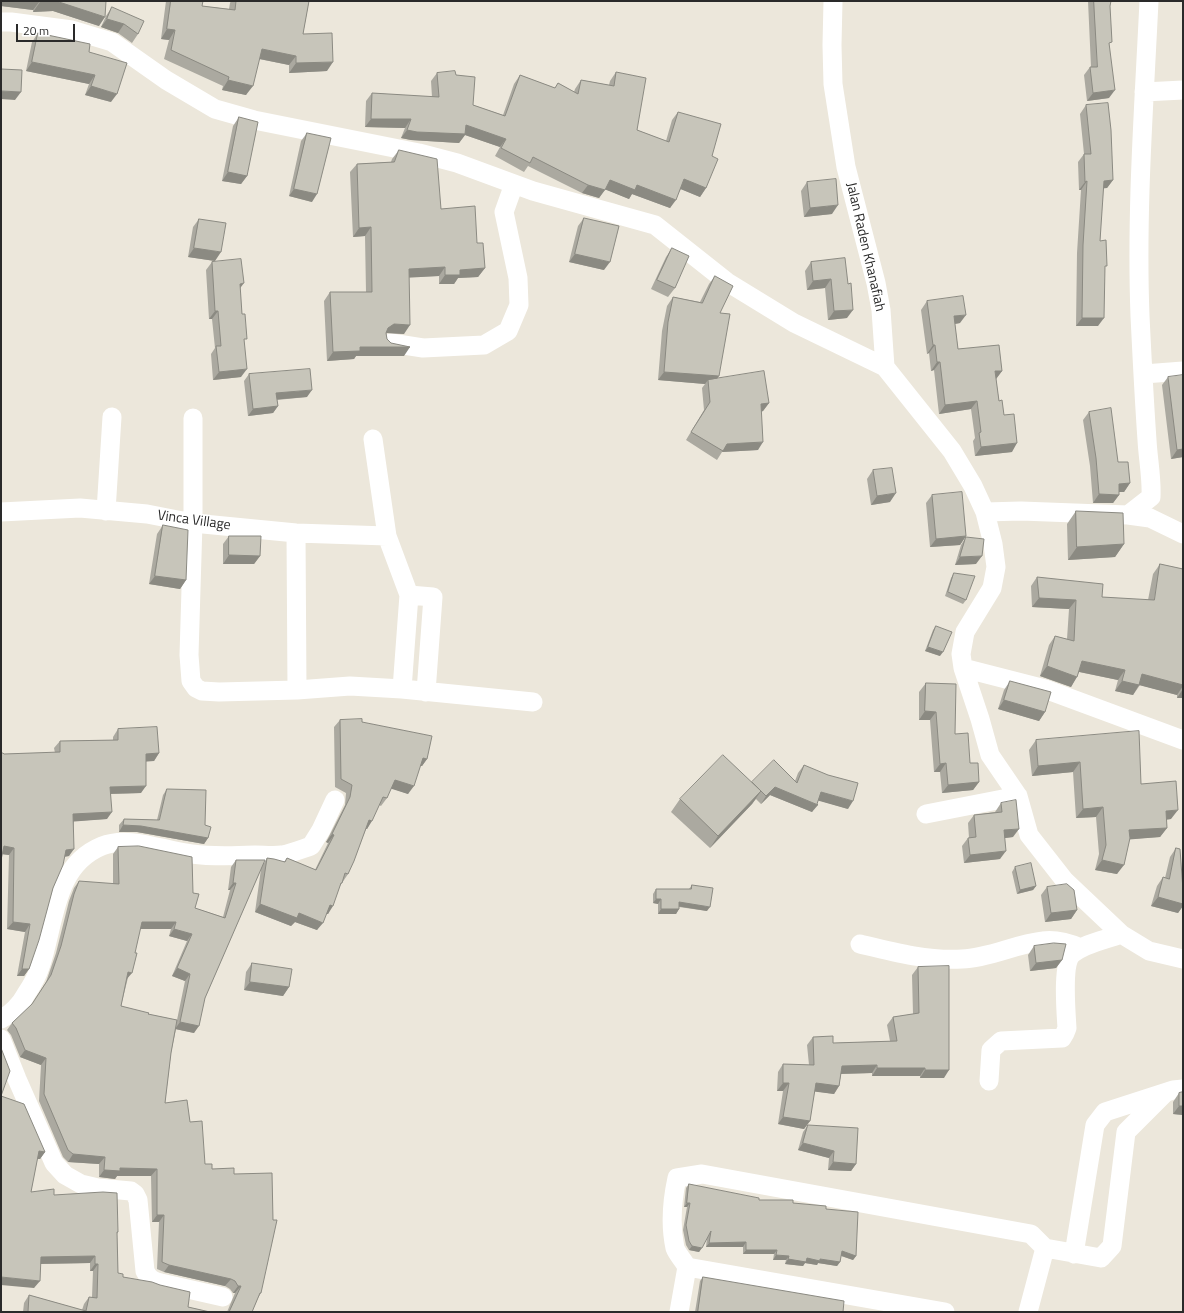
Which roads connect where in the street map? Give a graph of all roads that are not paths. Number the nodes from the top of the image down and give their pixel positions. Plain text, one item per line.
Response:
1 (833, 1) edge
2 (1149, 1) edge
3 (1, 22) edge
4 (1183, 90) edge
5 (1144, 92) junction
6 (514, 184) junction
7 (391, 343) edge
8 (885, 367) junction
9 (1183, 371) edge
10 (1144, 374) junction
11 (112, 417) dead end
12 (193, 418) dead end
13 (373, 439) dead end
14 (106, 510) junction
15 (1, 512) edge
16 (985, 512) junction
17 (1128, 515) junction
18 (193, 523) junction
19 (296, 533) junction
20 (1183, 534) edge
21 (387, 536) junction
22 (409, 595) junction
23 (963, 668) junction
24 (402, 689) junction
25 (297, 690) junction
26 (426, 692) junction
27 (533, 702) dead end
28 (1183, 740) edge
29 (1018, 796) junction
30 (335, 800) dead end
31 (926, 814) dead end
32 (1121, 934) junction
33 (860, 944) dead end
34 (1081, 948) junction
35 (1183, 959) edge
36 (1, 1019) edge
37 (1, 1039) edge
38 (989, 1081) dead end
39 (1183, 1089) edge
40 (1164, 1094) junction
41 (1045, 1248) junction
42 (1074, 1254) junction
43 (687, 1266) junction
44 (223, 1297) dead end
45 (873, 1306) edge
46 (679, 1312) edge
47 (945, 1312) edge
48 (1028, 1312) edge

1 - 8 street, Jalan Raden Khanafiah
2 - 5 street
3 - 6 street
4 - 5 street
5 - 10 street
6 - 7 street
6 - 8 street
8 - 16 street
9 - 10 street
10 - 17 street
11 - 14 street
12 - 18 street
13 - 21 street
14 - 15 street, Vinca Village
14 - 18 street, Vinca Village
16 - 17 street
16 - 23 street
17 - 20 street
18 - 19 street, Vinca Village
18 - 25 street
19 - 21 street, Vinca Village
19 - 25 street
21 - 22 street
22 - 24 street
22 - 26 street
23 - 28 street
23 - 29 street
24 - 25 street
24 - 26 street
26 - 27 street
29 - 31 street
29 - 32 street
30 - 36 street
32 - 34 street
32 - 35 street
33 - 34 street
34 - 38 street
37 - 44 street
39 - 40 street
40 - 42 street
40 - 42 street
41 - 42 street
41 - 43 street
41 - 48 street
43 - 45 street
43 - 46 street
45 - 47 street

